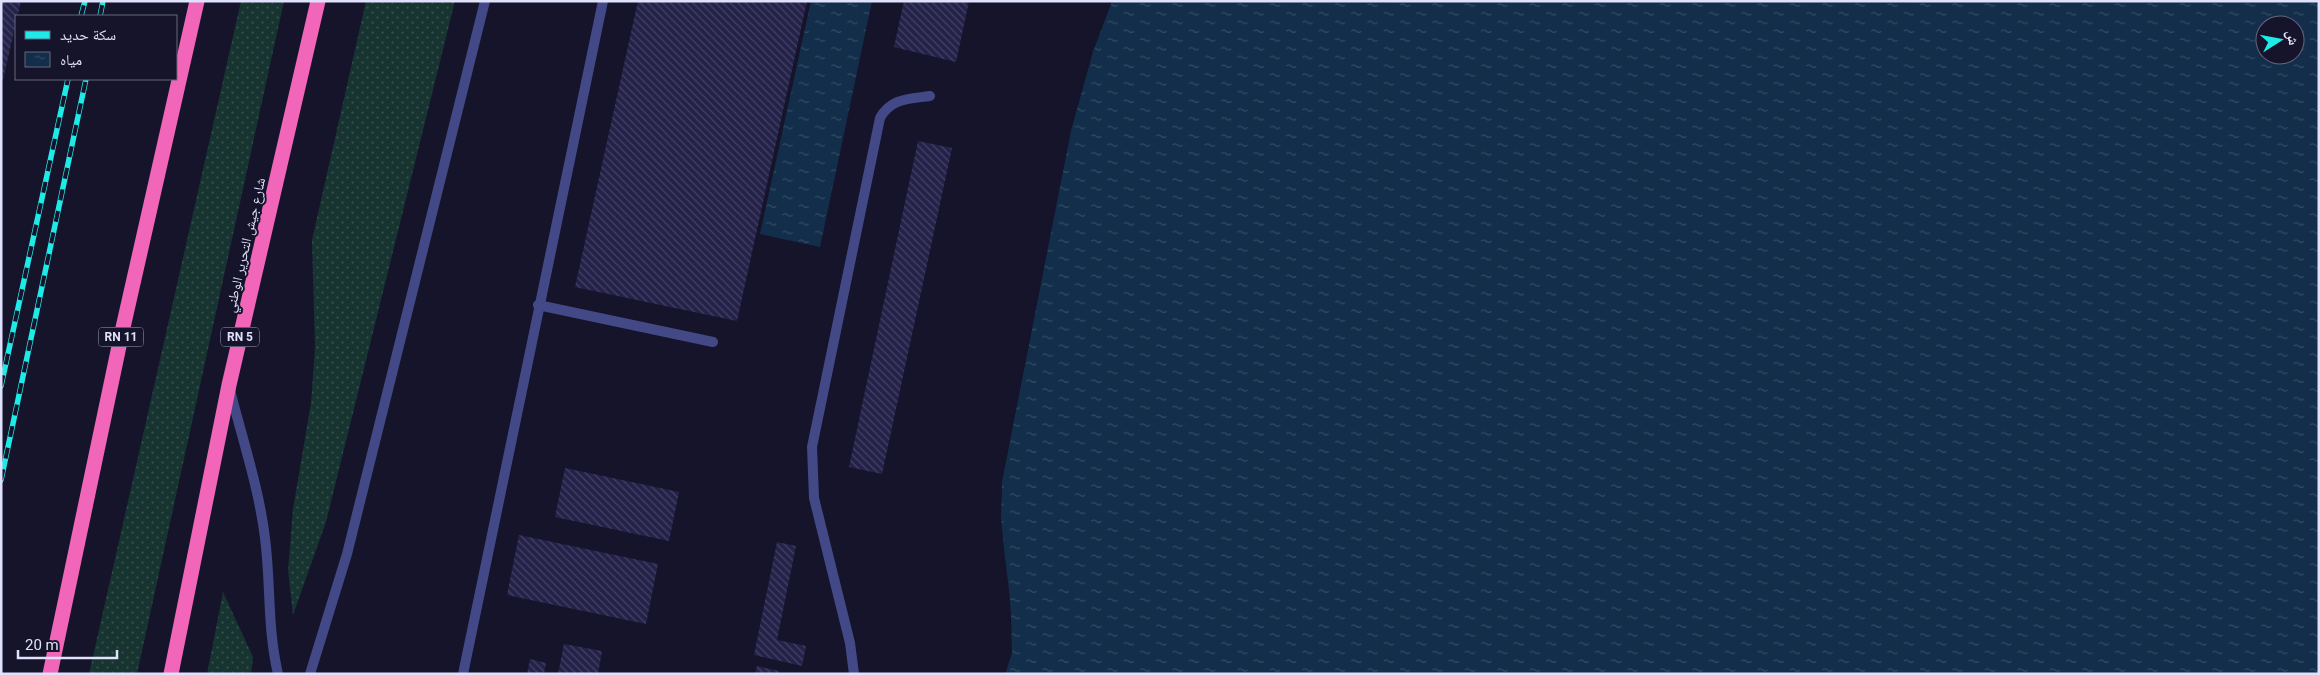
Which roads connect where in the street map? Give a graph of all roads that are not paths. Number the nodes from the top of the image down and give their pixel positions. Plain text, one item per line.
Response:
1 (197, 1) edge
2 (318, 1) edge
3 (485, 1) edge
4 (603, 1) edge
5 (930, 96) dead end
6 (538, 305) junction
7 (713, 342) dead end
8 (229, 385) junction
9 (50, 674) edge
10 (171, 674) edge
11 (278, 674) edge
12 (310, 674) edge
13 (463, 674) edge
14 (854, 674) edge

1 - 9 highway, RN 11
2 - 8 highway, شارع جيش التحرير الوطني / RN 5
3 - 12 lane
4 - 6 lane
5 - 14 lane
6 - 7 lane
6 - 13 lane
8 - 10 highway, شارع جيش التحرير الوطني / RN 5
8 - 11 lane

